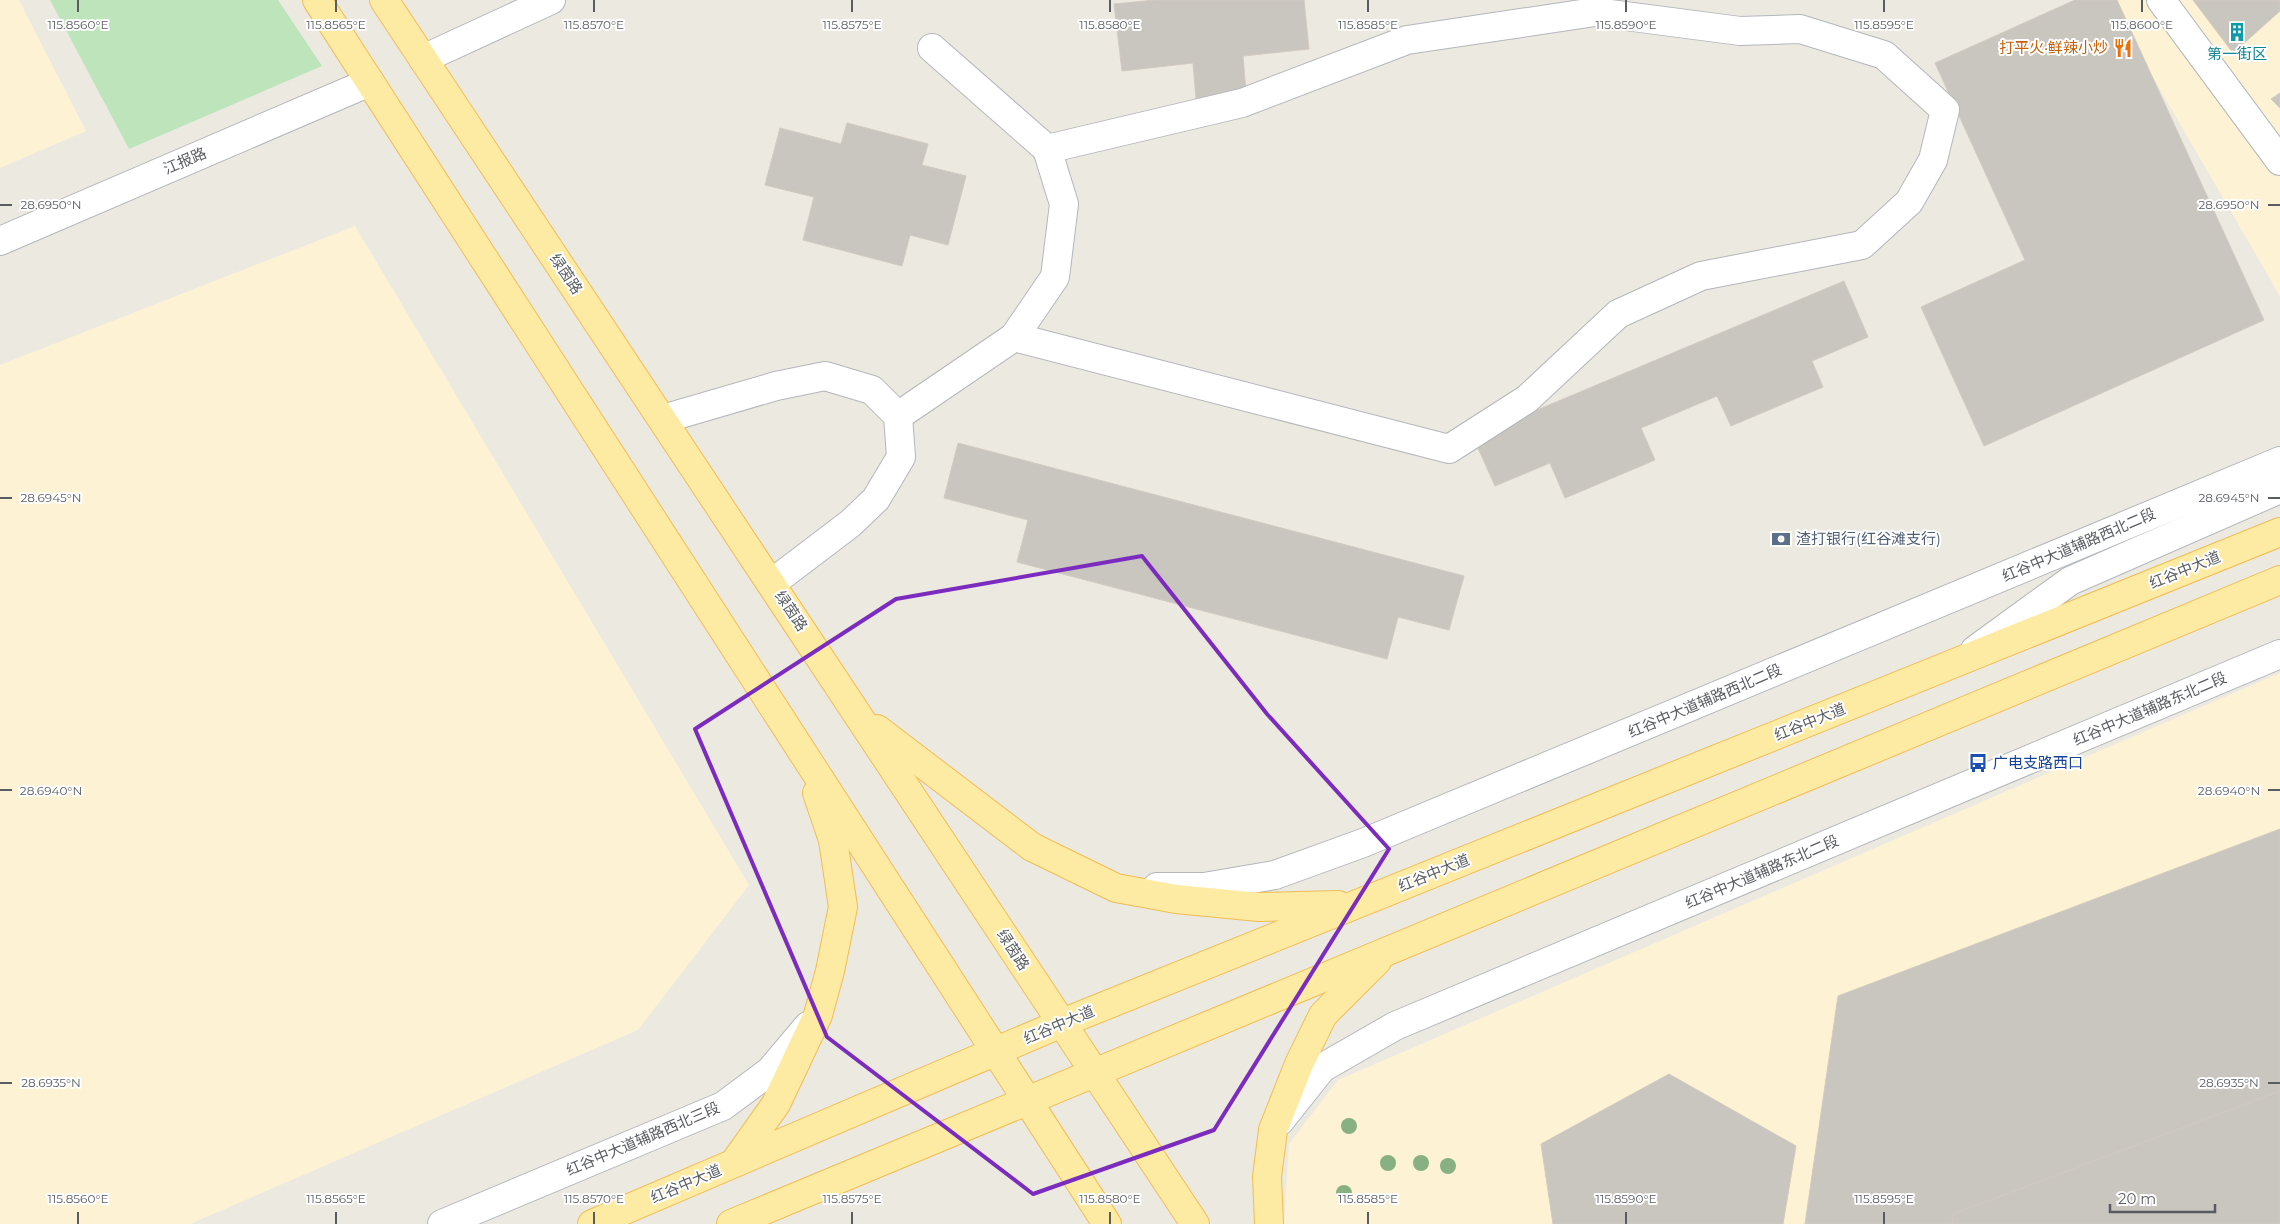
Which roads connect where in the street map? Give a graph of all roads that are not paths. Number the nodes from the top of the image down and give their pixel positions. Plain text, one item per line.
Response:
1 (318, 0) edge
2 (384, 0) edge
3 (551, 0) edge
4 (2161, 0) edge
5 (932, 48) dead end
6 (423, 59) junction
7 (370, 82) junction
8 (1047, 149) junction
9 (2280, 161) edge
10 (0, 241) edge
11 (1014, 337) junction
12 (898, 416) junction
13 (663, 419) junction
14 (2280, 461) edge
15 (2280, 489) edge
16 (2280, 532) edge
17 (2280, 580) edge
18 (772, 583) junction
19 (2280, 654) edge
20 (1960, 661) junction
21 (861, 717) junction
22 (803, 754) junction
23 (1116, 888) junction
24 (1355, 905) junction
25 (1387, 951) junction
26 (818, 1015) junction
27 (1062, 1023) junction
28 (996, 1051) junction
29 (1096, 1072) junction
30 (1028, 1101) junction
31 (1273, 1130) junction
32 (734, 1163) junction
33 (442, 1224) edge
34 (592, 1224) edge
35 (741, 1224) edge
36 (1107, 1224) edge
37 (1195, 1224) edge
38 (1269, 1224) edge

1 - 7 main road
2 - 6 main road, 绿茵路
3 - 6 street
4 - 9 street
5 - 8 street
6 - 13 main road, 绿茵路
7 - 10 street, 江报路
7 - 22 main road
8 - 11 street
8 - 11 street
11 - 12 street
12 - 13 street
12 - 18 street
13 - 18 main road, 绿茵路
14 - 23 street, 红谷中大道辅路西北二段
15 - 20 street
16 - 20 main road, 红谷中大道
17 - 25 main road
18 - 21 main road, 绿茵路
19 - 31 street, 红谷中大道辅路东北二段
20 - 24 main road, 红谷中大道
21 - 23 main road
21 - 27 main road, 绿茵路
22 - 26 main road
22 - 28 main road
23 - 24 main road
24 - 27 main road, 红谷中大道
25 - 29 main road
25 - 31 main road
26 - 32 main road
26 - 33 street, 红谷中大道辅路西北三段
27 - 28 main road, 红谷中大道
27 - 29 main road, 绿茵路
28 - 30 main road
28 - 32 main road, 红谷中大道
29 - 30 main road
29 - 37 main road, 绿茵路
30 - 35 main road
30 - 36 main road
31 - 38 main road
32 - 34 main road, 红谷中大道

